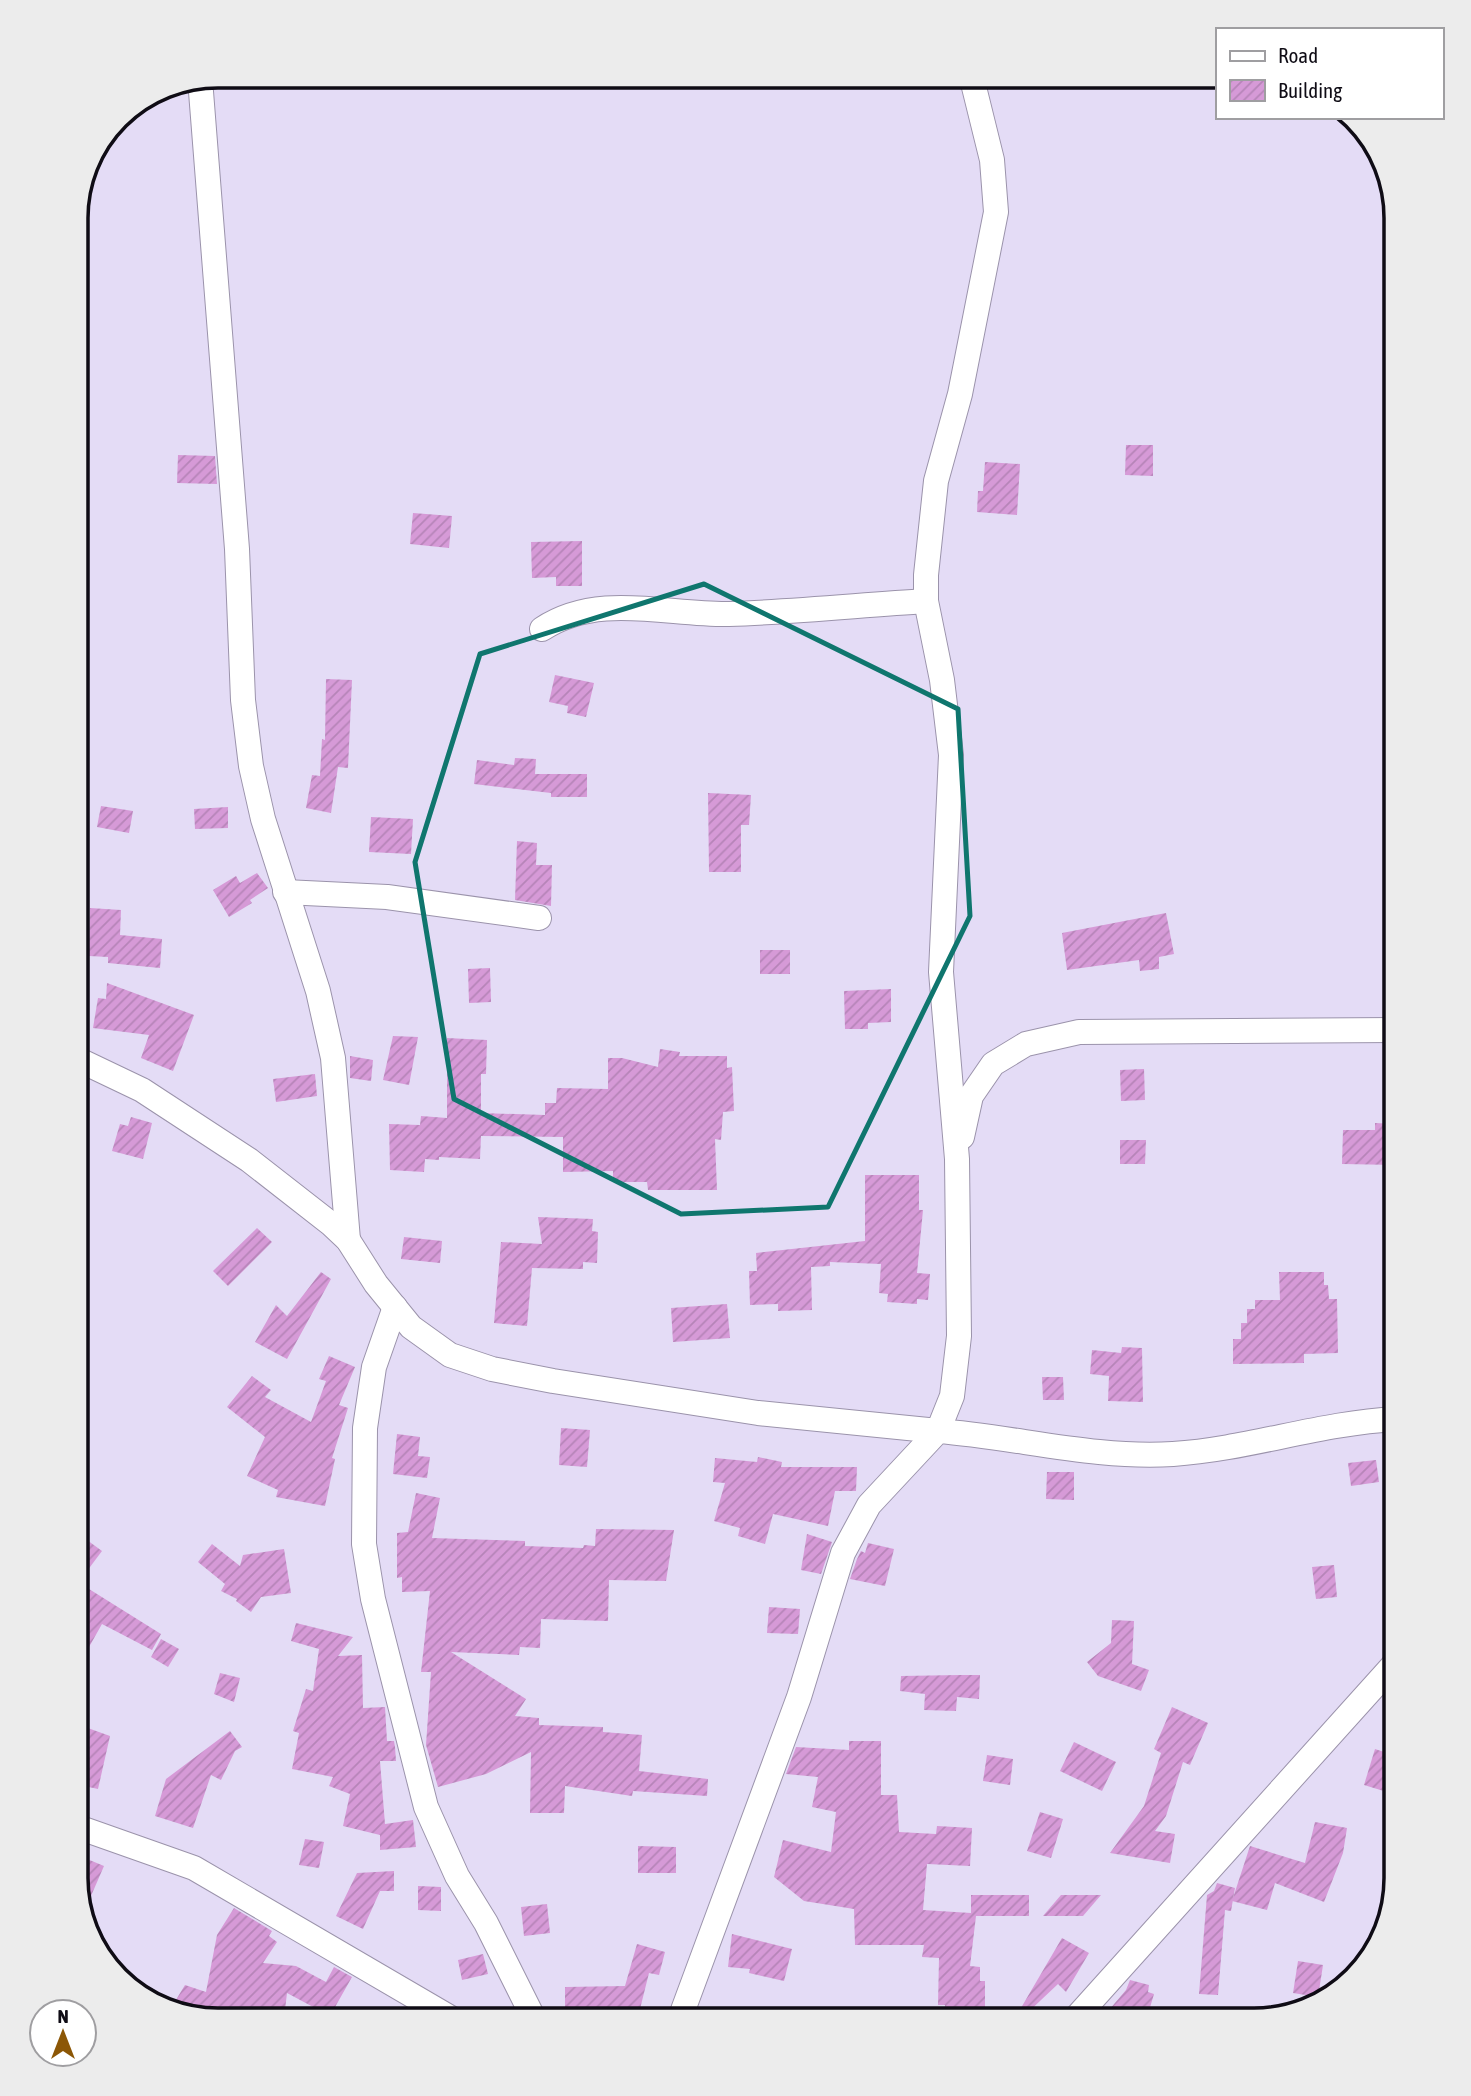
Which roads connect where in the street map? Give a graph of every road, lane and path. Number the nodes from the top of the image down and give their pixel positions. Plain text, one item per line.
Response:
1 (974, 88) edge
2 (201, 89) edge
3 (926, 601) junction
4 (542, 628) dead end
5 (285, 892) junction
6 (539, 918) dead end
7 (1384, 1030) edge
8 (88, 1064) edge
9 (957, 1158) junction
10 (348, 1240) junction
11 (395, 1307) junction
12 (1384, 1420) edge
13 (939, 1431) junction
14 (1384, 1675) edge
15 (88, 1831) edge
16 (434, 2008) edge
17 (528, 2008) edge
18 (684, 2008) edge
19 (1085, 2008) edge

1 - 3 street
2 - 5 street
3 - 4 street
3 - 9 street
5 - 6 street
5 - 10 street
7 - 9 street
8 - 10 street
9 - 13 street
10 - 11 street
11 - 13 street
11 - 17 street
12 - 13 street
13 - 18 street
14 - 19 street
15 - 16 street

